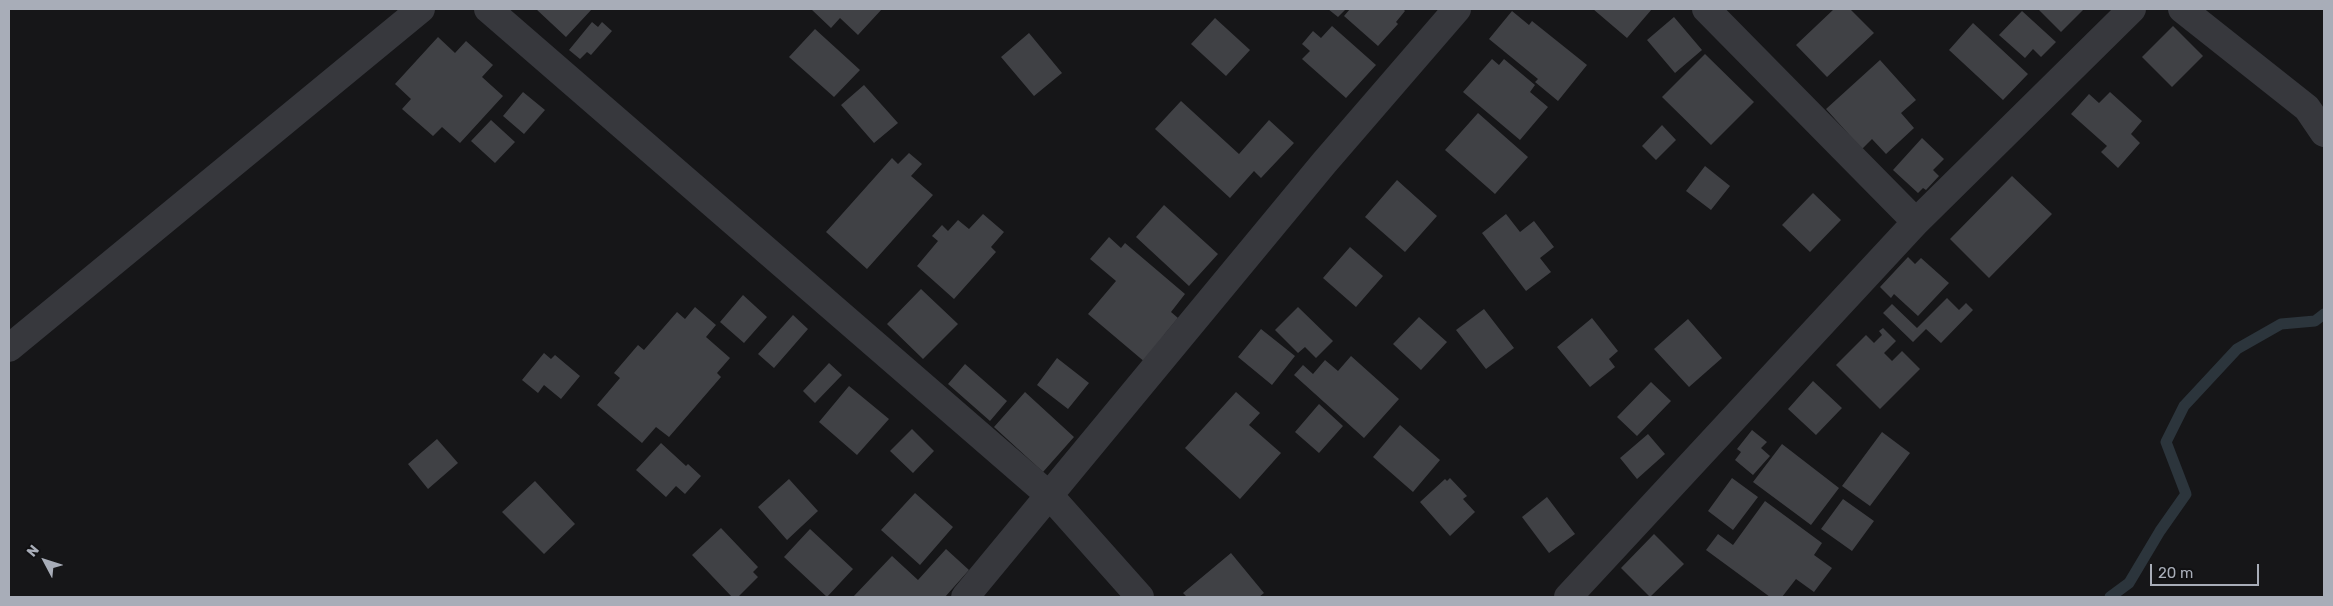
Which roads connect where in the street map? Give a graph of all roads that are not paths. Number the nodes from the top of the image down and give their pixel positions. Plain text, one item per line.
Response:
1 (421, 9) edge
2 (488, 9) edge
3 (1457, 9) edge
4 (1706, 9) edge
5 (2132, 9) edge
6 (2182, 9) edge
7 (2324, 133) edge
8 (1916, 222) junction
9 (9, 348) edge
10 (1050, 496) junction
11 (965, 597) edge
12 (1140, 597) edge
13 (1568, 597) edge

1 - 9 street
2 - 10 street
3 - 10 street
4 - 8 street
5 - 8 street
6 - 7 street
8 - 13 street
10 - 11 street
10 - 12 street

